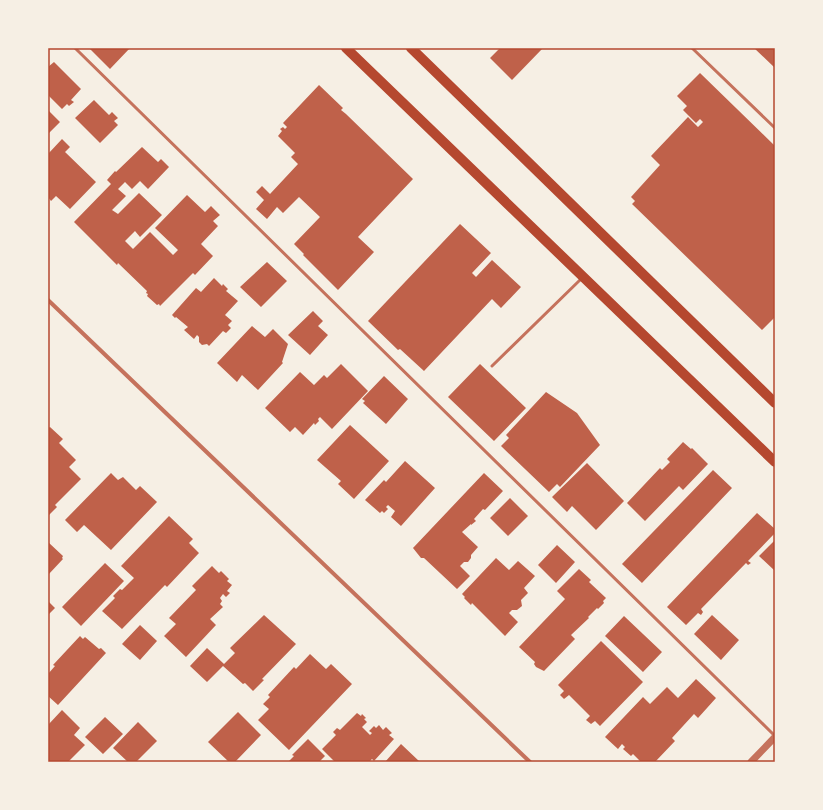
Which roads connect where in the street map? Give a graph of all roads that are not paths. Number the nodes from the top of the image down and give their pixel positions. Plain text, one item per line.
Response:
1 (75, 48) edge
2 (346, 48) edge
3 (411, 48) edge
4 (692, 48) edge
5 (775, 128) edge
6 (583, 278) junction
7 (48, 300) edge
8 (492, 366) dead end
9 (775, 403) edge
10 (775, 462) edge
11 (775, 736) edge
12 (530, 762) edge
13 (751, 762) edge

1 - 11 lane
2 - 6 main road
3 - 9 main road
4 - 5 lane
6 - 8 lane
6 - 10 main road
7 - 12 street
11 - 13 street

